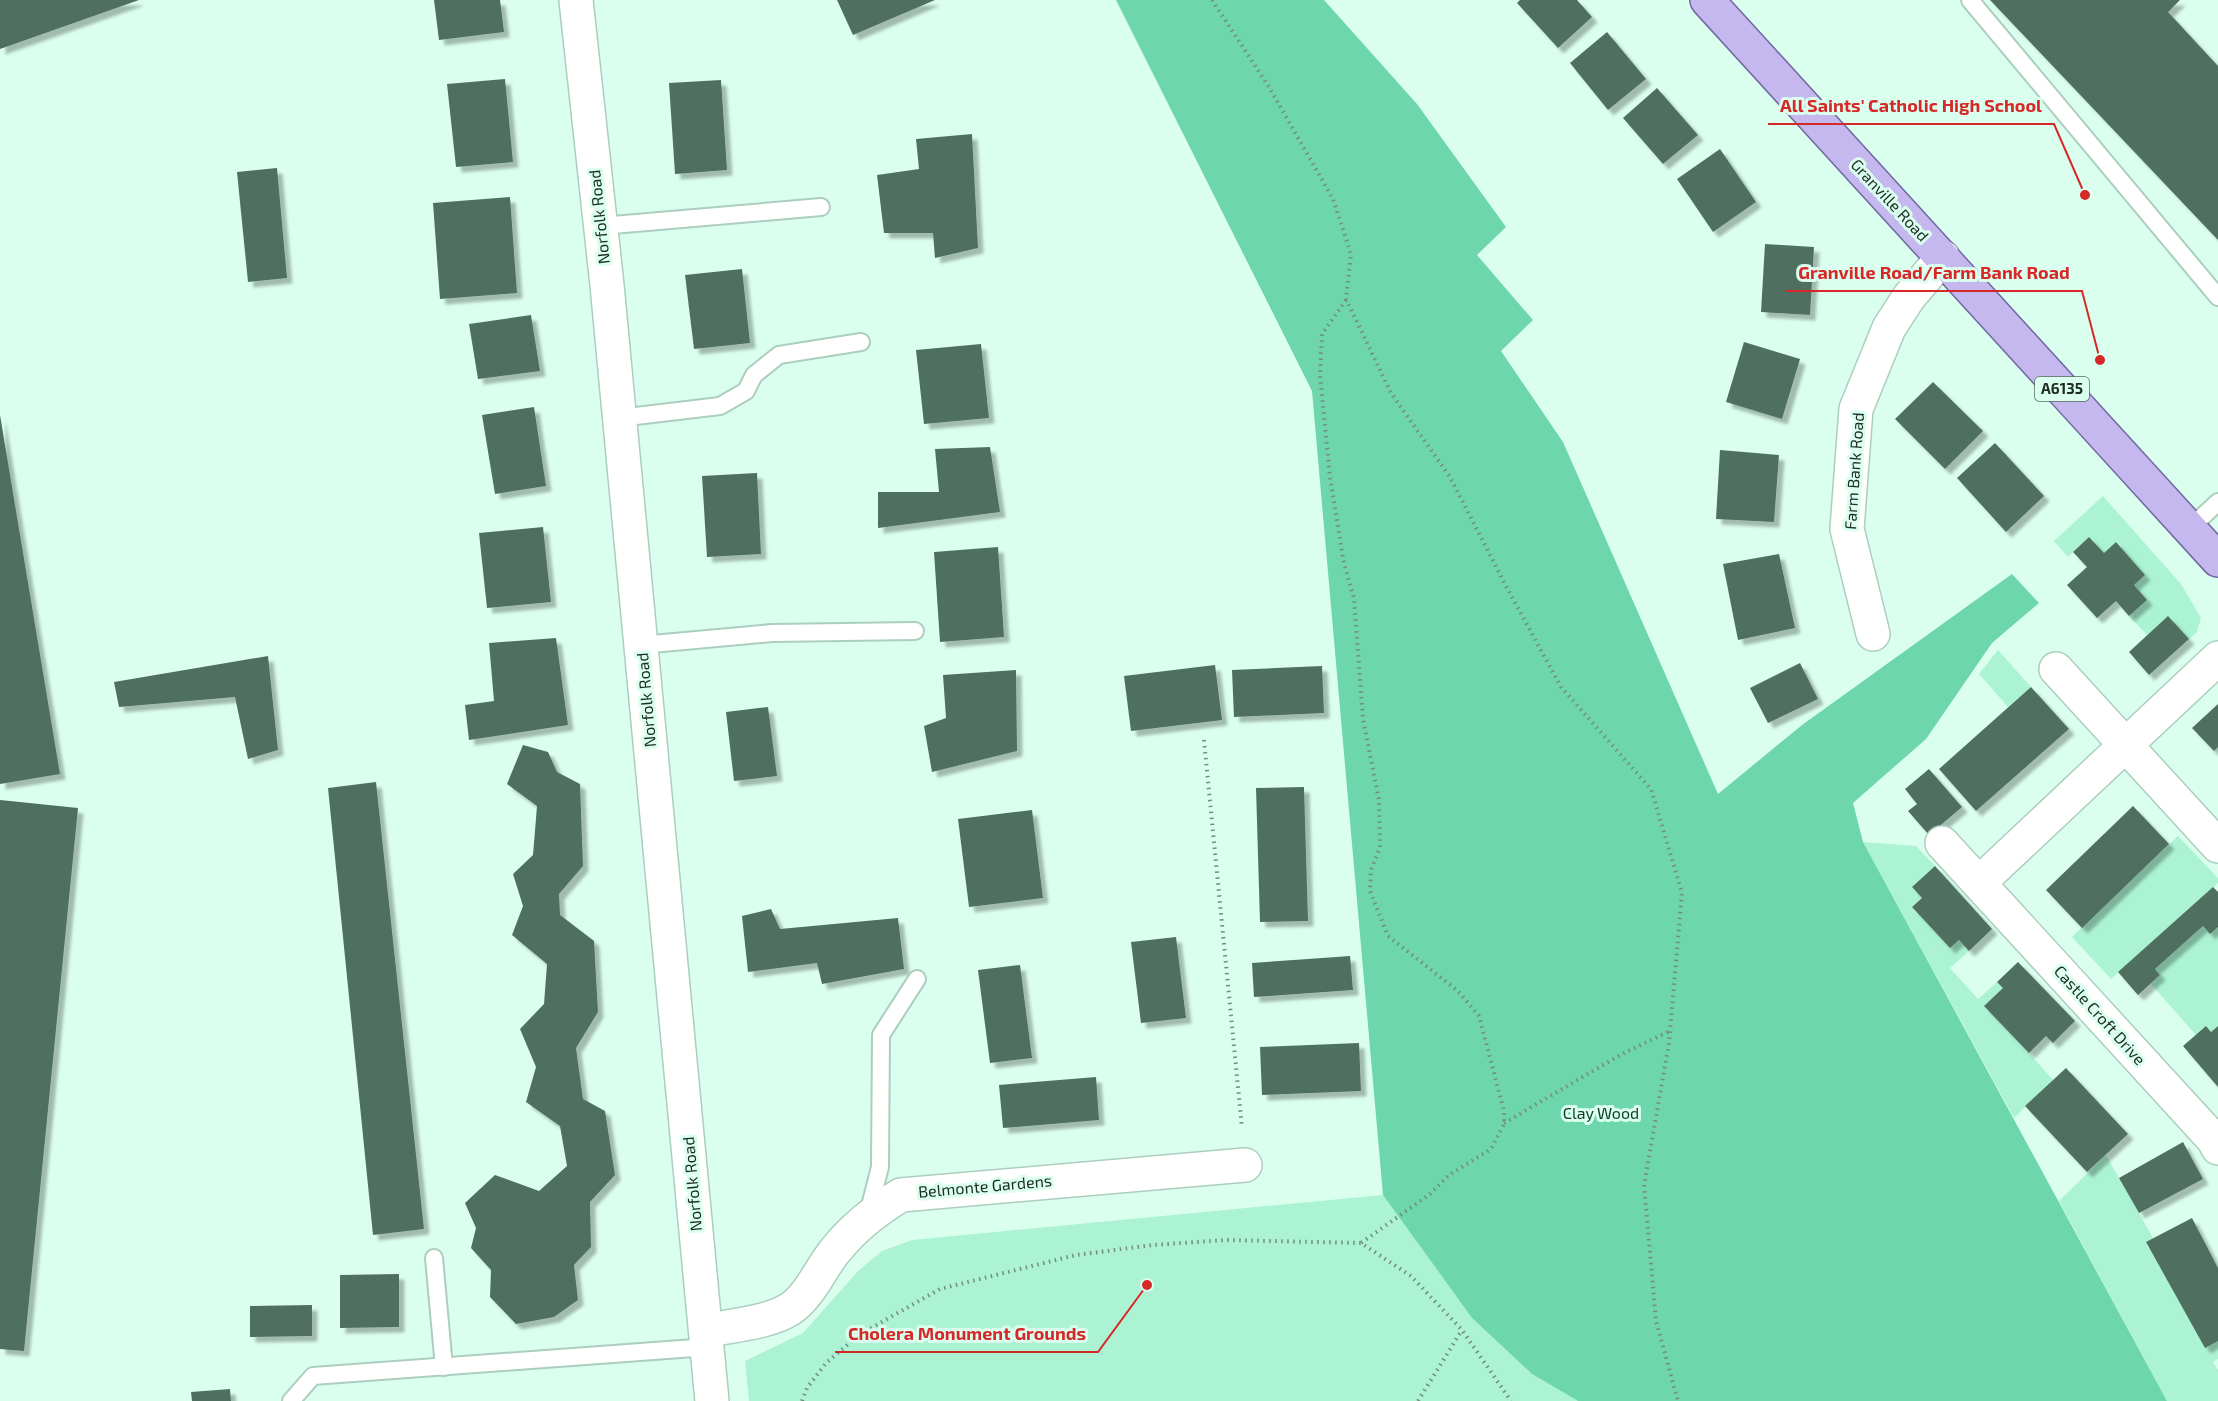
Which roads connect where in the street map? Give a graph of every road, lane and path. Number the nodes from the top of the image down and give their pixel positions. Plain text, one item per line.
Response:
1 (576, 0) edge
2 (1212, 0) edge
3 (1707, 0) edge
4 (1970, 0) edge
5 (821, 207) dead end
6 (601, 226) junction
7 (1943, 257) junction
8 (2218, 297) edge
9 (1346, 299) junction
10 (861, 342) dead end
11 (619, 418) junction
12 (2218, 502) edge
13 (2189, 529) junction
14 (2218, 560) edge
15 (915, 631) dead end
16 (1873, 634) dead end
17 (641, 645) junction
18 (2218, 658) edge
19 (2056, 669) dead end
20 (1204, 740) dead end
21 (2125, 746) junction
22 (1942, 843) dead end
23 (2218, 846) edge
24 (1980, 882) junction
25 (917, 979) dead end
26 (1670, 1031) junction
27 (1504, 1124) junction
28 (2218, 1148) edge
29 (1245, 1165) joint
30 (867, 1218) junction
31 (1360, 1243) junction
32 (434, 1258) dead end
33 (1462, 1330) junction
34 (707, 1339) junction
35 (444, 1367) junction
36 (291, 1401) edge
37 (712, 1401) edge
38 (801, 1401) edge
39 (1418, 1401) edge
40 (1511, 1401) edge
41 (1678, 1401) edge

1 - 6 street, Norfolk Road
2 - 9 path
3 - 7 main road, Granville Road / A6135
4 - 8 lane
5 - 6 lane
6 - 11 street, Norfolk Road
7 - 13 main road, Granville Road / A6135
7 - 16 street, Farm Bank Road
9 - 26 path
9 - 27 path
10 - 11 lane
11 - 17 street, Norfolk Road
12 - 13 lane
13 - 14 main road, Granville Road / A6135
15 - 17 lane
17 - 34 street, Norfolk Road
18 - 21 street
19 - 21 street
20 - 29 path
21 - 23 street
21 - 24 street
22 - 24 street, Castle Croft Drive
24 - 28 street, Castle Croft Drive
25 - 30 lane
26 - 27 path
26 - 41 path
27 - 31 path
29 - 30 street, Belmonte Gardens
30 - 34 street, Belmonte Gardens
31 - 33 path
31 - 38 path
32 - 35 lane
33 - 39 path
33 - 40 path
34 - 35 lane
34 - 37 street, Norfolk Road
35 - 36 lane

